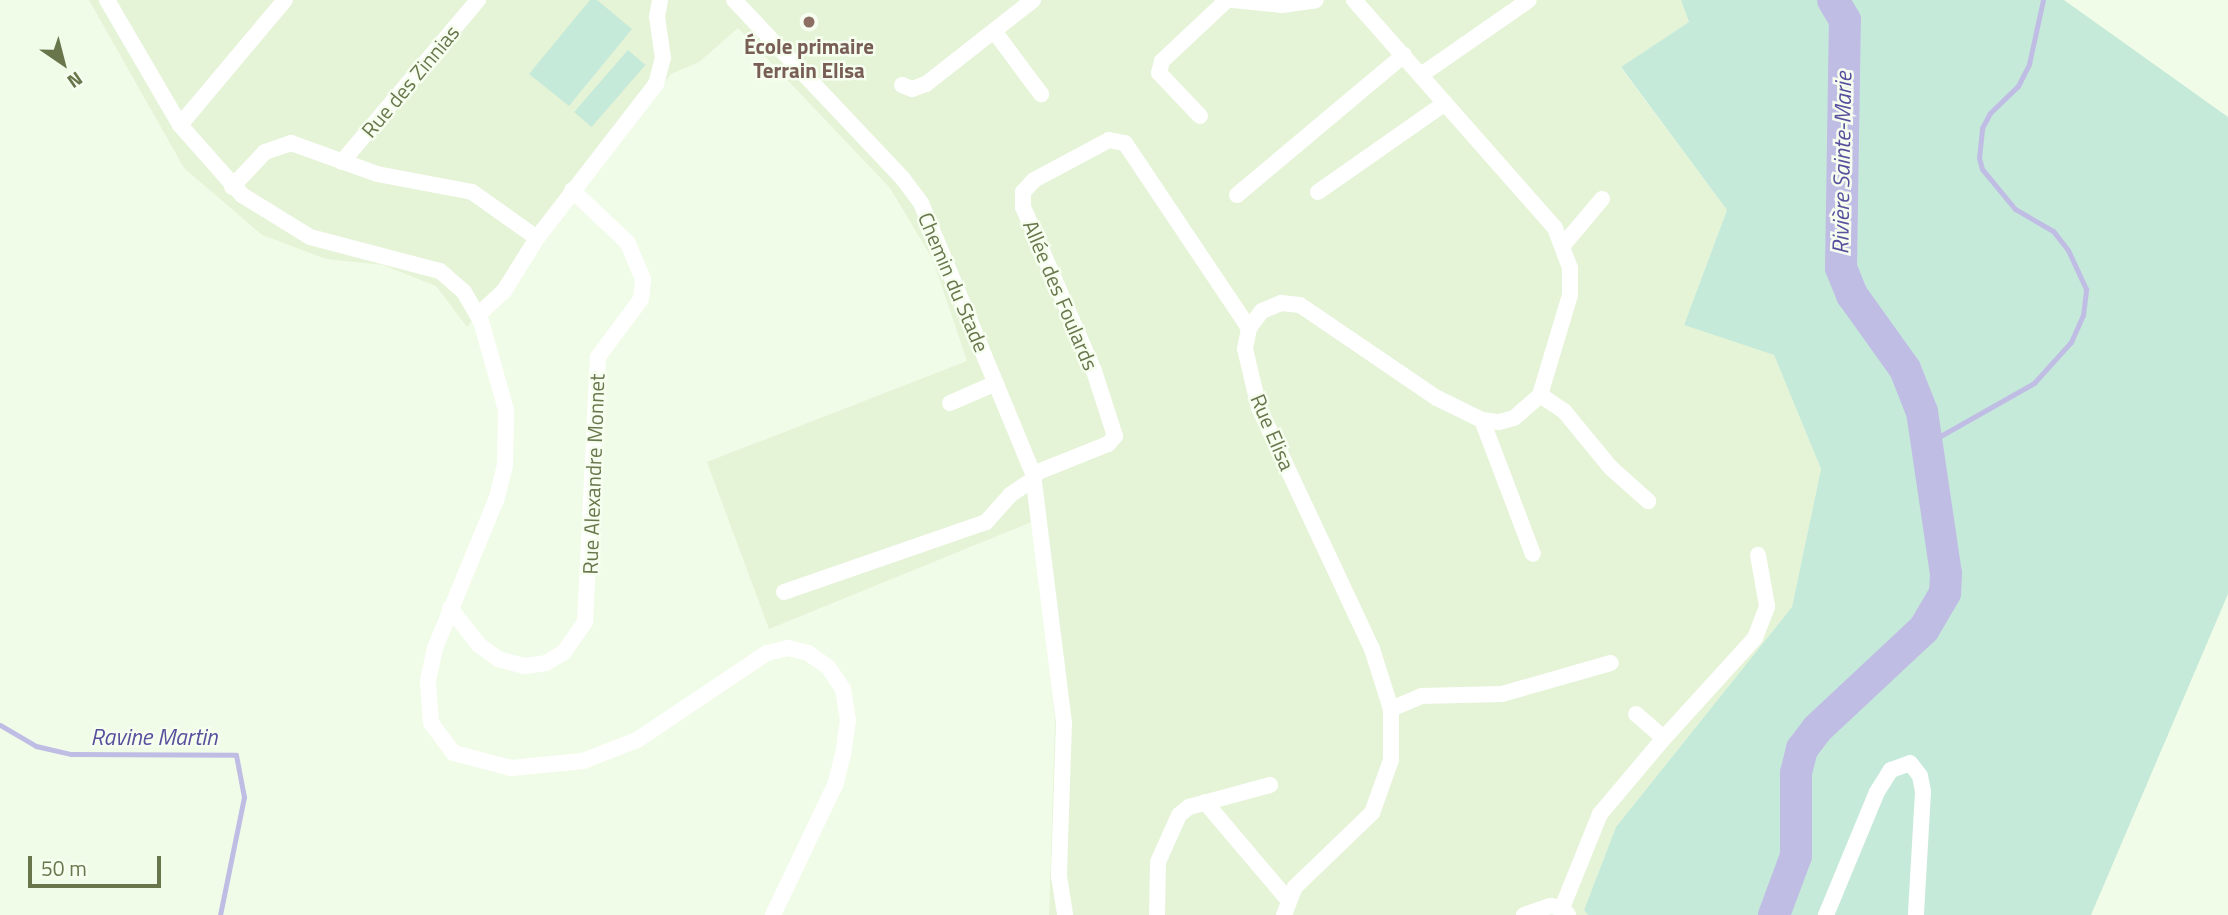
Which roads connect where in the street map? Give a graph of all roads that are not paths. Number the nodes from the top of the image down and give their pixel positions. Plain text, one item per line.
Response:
1 (107, 0) edge
2 (285, 0) edge
3 (478, 0) edge
4 (660, 0) edge
5 (734, 0) edge
6 (1033, 0) edge
7 (1227, 0) edge
8 (1233, 0) edge
9 (1316, 0) edge
10 (1354, 0) edge
11 (1529, 0) edge
12 (994, 31) junction
13 (1404, 55) junction
14 (1421, 75) junction
15 (901, 85) dead end
16 (1041, 94) dead end
17 (1445, 103) junction
18 (1199, 116) dead end
19 (180, 125) junction
20 (342, 162) junction
21 (232, 187) junction
22 (572, 190) junction
23 (1318, 192) dead end
24 (1237, 195) dead end
25 (1602, 199) dead end
26 (537, 238) junction
27 (1564, 244) junction
28 (478, 315) junction
29 (1249, 328) junction
30 (996, 383) junction
31 (1540, 395) junction
32 (950, 403) dead end
33 (1482, 420) junction
34 (1033, 476) junction
35 (1648, 501) dead end
36 (1533, 554) dead end
37 (1758, 555) dead end
38 (784, 592) dead end
39 (450, 608) junction
40 (1611, 663) dead end
41 (1391, 709) junction
42 (1636, 714) dead end
43 (1664, 738) junction
44 (1269, 785) dead end
45 (1205, 802) junction
46 (1286, 908) edge
47 (1565, 912) edge
48 (773, 915) edge
49 (1065, 915) edge
50 (1157, 915) edge
51 (1524, 915) edge
52 (1826, 915) edge
53 (1916, 915) edge

1 - 19 street
2 - 19 street
3 - 20 street, Rue des Zinnias
4 - 22 street
5 - 30 street, Chemin du Stade
6 - 12 street
7 - 18 street
8 - 9 street
10 - 13 street
11 - 14 street
12 - 15 street
12 - 16 street
13 - 14 street
13 - 24 street
14 - 17 street
17 - 23 street
17 - 27 street
19 - 21 street
20 - 21 street
20 - 26 street
21 - 28 street
22 - 26 street
22 - 39 street, Rue Alexandre Monnet
25 - 27 street
26 - 28 street
27 - 31 street
28 - 39 street
29 - 33 street
29 - 34 street, Allée des Foulards
29 - 41 street, Rue Elisa
30 - 32 street
30 - 34 street, Chemin du Stade
31 - 33 street
31 - 35 street
33 - 36 street
34 - 38 street
34 - 49 street, Chemin du Stade
37 - 43 street
39 - 48 street
40 - 41 street
41 - 46 street, Rue Elisa
42 - 43 street
43 - 47 street
44 - 45 street
45 - 46 street, Rue Elisa
45 - 50 street
47 - 51 street
52 - 53 street

